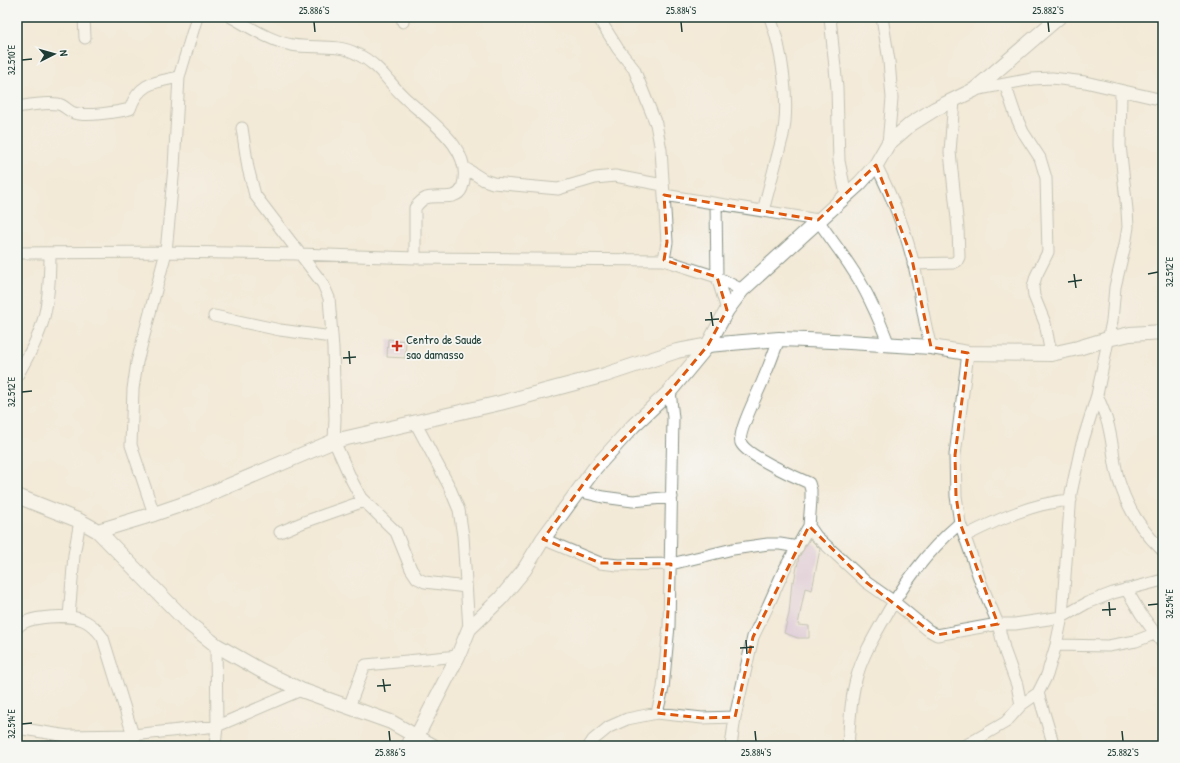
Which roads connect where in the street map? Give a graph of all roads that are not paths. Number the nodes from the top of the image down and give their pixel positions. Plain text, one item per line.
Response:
1 (84, 17) edge
2 (197, 17) edge
3 (231, 17) edge
4 (598, 17) edge
5 (770, 17) edge
6 (830, 17) edge
7 (882, 17) edge
8 (1059, 17) edge
9 (85, 38) dead end
10 (179, 77) junction
11 (1005, 84) junction
12 (974, 90) junction
13 (1122, 92) junction
14 (954, 100) junction
15 (1163, 100) edge
16 (17, 107) edge
17 (242, 128) dead end
18 (888, 144) junction
19 (876, 165) junction
20 (465, 168) junction
21 (664, 190) junction
22 (846, 195) junction
23 (716, 204) junction
24 (763, 211) junction
25 (818, 220) junction
26 (166, 252) junction
27 (50, 253) junction
28 (17, 254) edge
29 (299, 254) junction
30 (415, 258) junction
31 (664, 260) junction
32 (913, 264) junction
33 (716, 277) junction
34 (742, 290) junction
35 (727, 310) junction
36 (214, 316) dead end
37 (1163, 332) edge
38 (332, 337) junction
39 (779, 339) junction
40 (1108, 339) junction
41 (708, 345) junction
42 (889, 345) junction
43 (930, 348) junction
44 (968, 353) junction
45 (1051, 354) junction
46 (18, 371) edge
47 (670, 391) junction
48 (1097, 395) junction
49 (415, 422) junction
50 (334, 441) junction
51 (578, 491) junction
52 (17, 496) edge
53 (672, 497) junction
54 (1071, 500) junction
55 (364, 501) junction
56 (154, 514) junction
57 (80, 522) junction
58 (960, 522) junction
59 (809, 526) junction
60 (98, 531) junction
61 (280, 532) dead end
62 (965, 536) junction
63 (543, 539) junction
64 (798, 547) junction
65 (1163, 551) edge
66 (671, 564) junction
67 (1163, 580) edge
68 (466, 587) junction
69 (1126, 589) junction
70 (893, 601) junction
71 (70, 617) junction
72 (1062, 617) junction
73 (998, 624) junction
74 (17, 628) edge
75 (469, 630) junction
76 (1154, 634) junction
77 (1163, 644) edge
78 (216, 645) junction
79 (1056, 645) junction
80 (458, 656) junction
81 (301, 690) junction
82 (1038, 693) junction
83 (1021, 705) junction
84 (349, 707) junction
85 (657, 713) junction
86 (735, 717) junction
87 (217, 726) junction
88 (17, 728) edge
89 (133, 736) junction
90 (412, 738) edge
91 (215, 746) edge
92 (433, 746) edge
93 (589, 746) edge
94 (731, 746) edge
95 (848, 746) edge
96 (964, 746) edge
97 (1054, 746) edge

1 - 9 street
2 - 10 street
3 - 20 street
4 - 21 street
5 - 24 street
6 - 22 street
7 - 18 street
8 - 12 street
10 - 16 street
10 - 26 street
11 - 12 street
11 - 13 street
11 - 45 street
12 - 14 street
13 - 15 street
13 - 40 street
14 - 18 street
14 - 32 street
17 - 29 street
18 - 19 street
19 - 22 street
19 - 32 street
20 - 21 street
20 - 30 street
21 - 23 street
21 - 31 street
22 - 25 street
23 - 24 street
23 - 33 street
24 - 25 street
25 - 34 street
25 - 42 street
26 - 27 street
26 - 29 street
26 - 56 street
27 - 28 street
27 - 46 street
29 - 30 street
29 - 38 street
30 - 31 street
31 - 33 street
32 - 43 street
33 - 34 street
33 - 35 street
34 - 35 street
35 - 41 street
36 - 38 street
37 - 40 street
38 - 50 street
39 - 41 street
39 - 42 street
39 - 59 street
40 - 45 street
40 - 48 street
41 - 47 street
41 - 49 street
42 - 43 street
43 - 44 street
44 - 45 street
44 - 58 street
47 - 51 street
47 - 53 street
48 - 54 street
48 - 65 street
49 - 50 street
49 - 68 street
50 - 55 street
50 - 56 street
51 - 53 street
51 - 63 street
52 - 57 street
53 - 66 street
54 - 62 street
54 - 72 street
55 - 61 street
55 - 68 street
56 - 60 street
57 - 60 street
57 - 71 street
58 - 62 street
58 - 70 street
59 - 64 street
59 - 70 street
60 - 78 street
62 - 73 street
63 - 66 street
63 - 75 street
64 - 66 street
64 - 86 street
66 - 85 street
67 - 69 street
68 - 75 street
69 - 72 street
69 - 76 street
70 - 73 street
70 - 95 street
71 - 74 street
71 - 89 street
72 - 73 street
72 - 79 street
73 - 83 street
75 - 80 street
76 - 77 street
76 - 79 street
78 - 81 street
78 - 87 street
79 - 82 street
80 - 84 street
80 - 90 street
81 - 84 street
81 - 87 street
82 - 83 street
82 - 97 street
83 - 96 street
84 - 90 street
85 - 86 street
85 - 93 street
86 - 94 street
87 - 89 street
87 - 91 street
88 - 89 street
90 - 92 street

